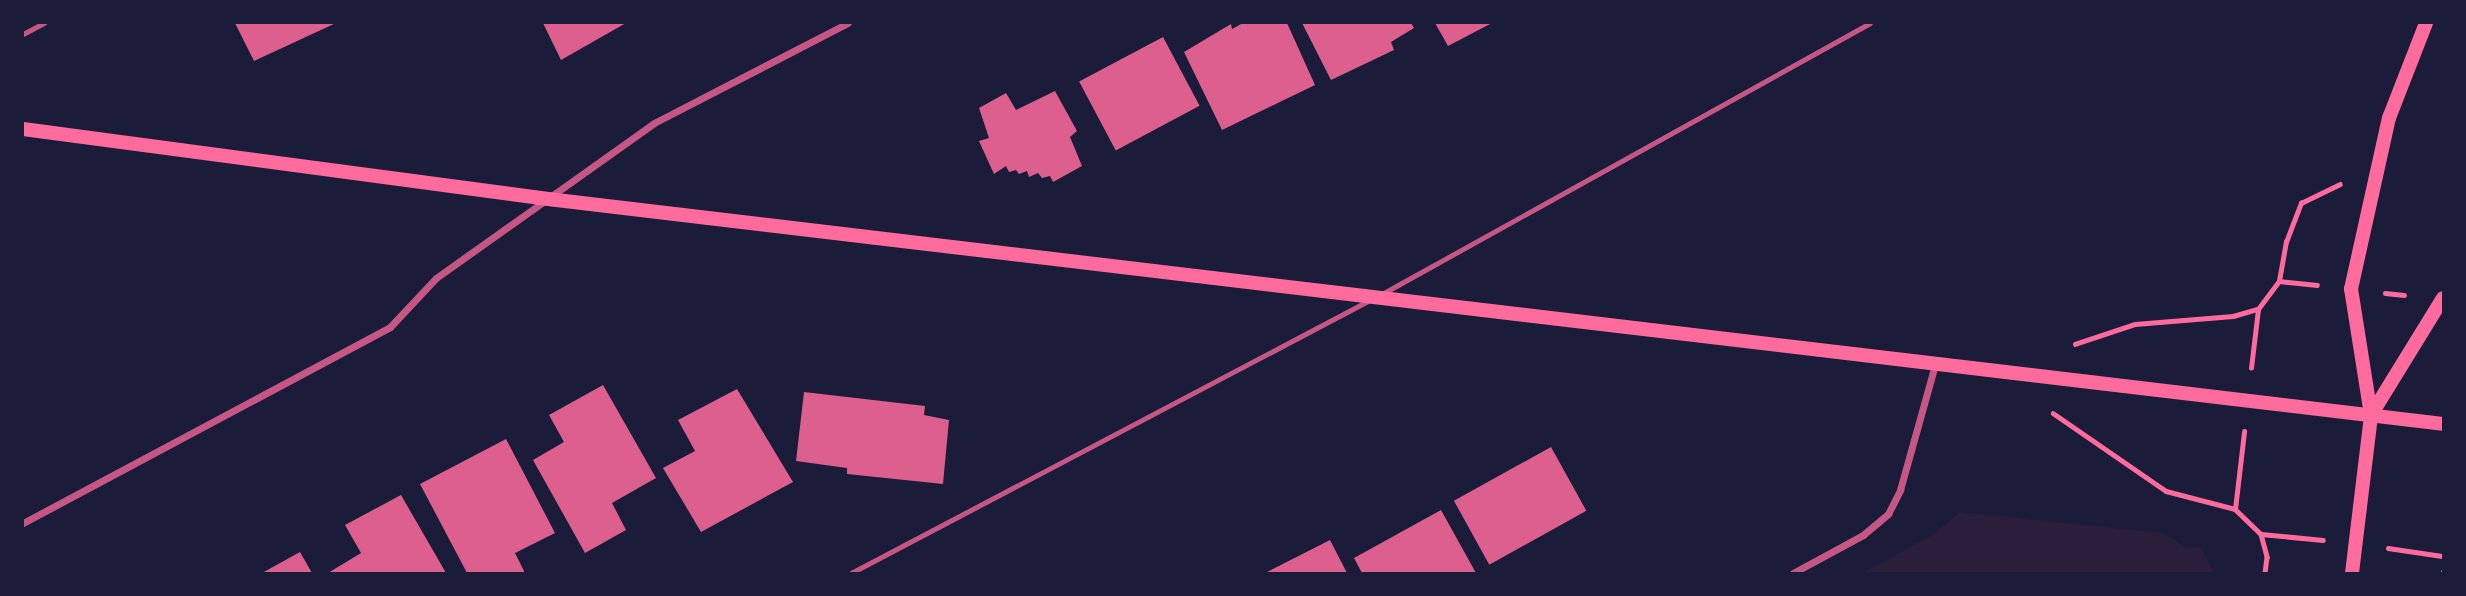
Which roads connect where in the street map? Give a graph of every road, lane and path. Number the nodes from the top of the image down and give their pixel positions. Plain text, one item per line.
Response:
1 (44, 23) edge
2 (848, 23) edge
3 (1870, 23) edge
4 (2426, 23) edge
5 (23, 34) edge
6 (23, 129) edge
7 (2377, 166) junction
8 (548, 199) junction
9 (1375, 298) junction
10 (2443, 299) edge
11 (2071, 346) dead end
12 (1935, 365) junction
13 (2051, 412) dead end
14 (2371, 415) junction
15 (2443, 424) edge
16 (23, 523) edge
17 (851, 573) edge
18 (1793, 573) edge
19 (2265, 573) edge
20 (2352, 573) edge

1 - 5 lane
2 - 8 street
3 - 9 lane
4 - 7 main road
6 - 8 main road
7 - 11 path
7 - 14 main road
8 - 9 main road
8 - 16 street
9 - 12 main road
9 - 17 lane
10 - 14 main road
12 - 14 main road
12 - 18 street
13 - 19 path
14 - 15 main road
14 - 20 main road

